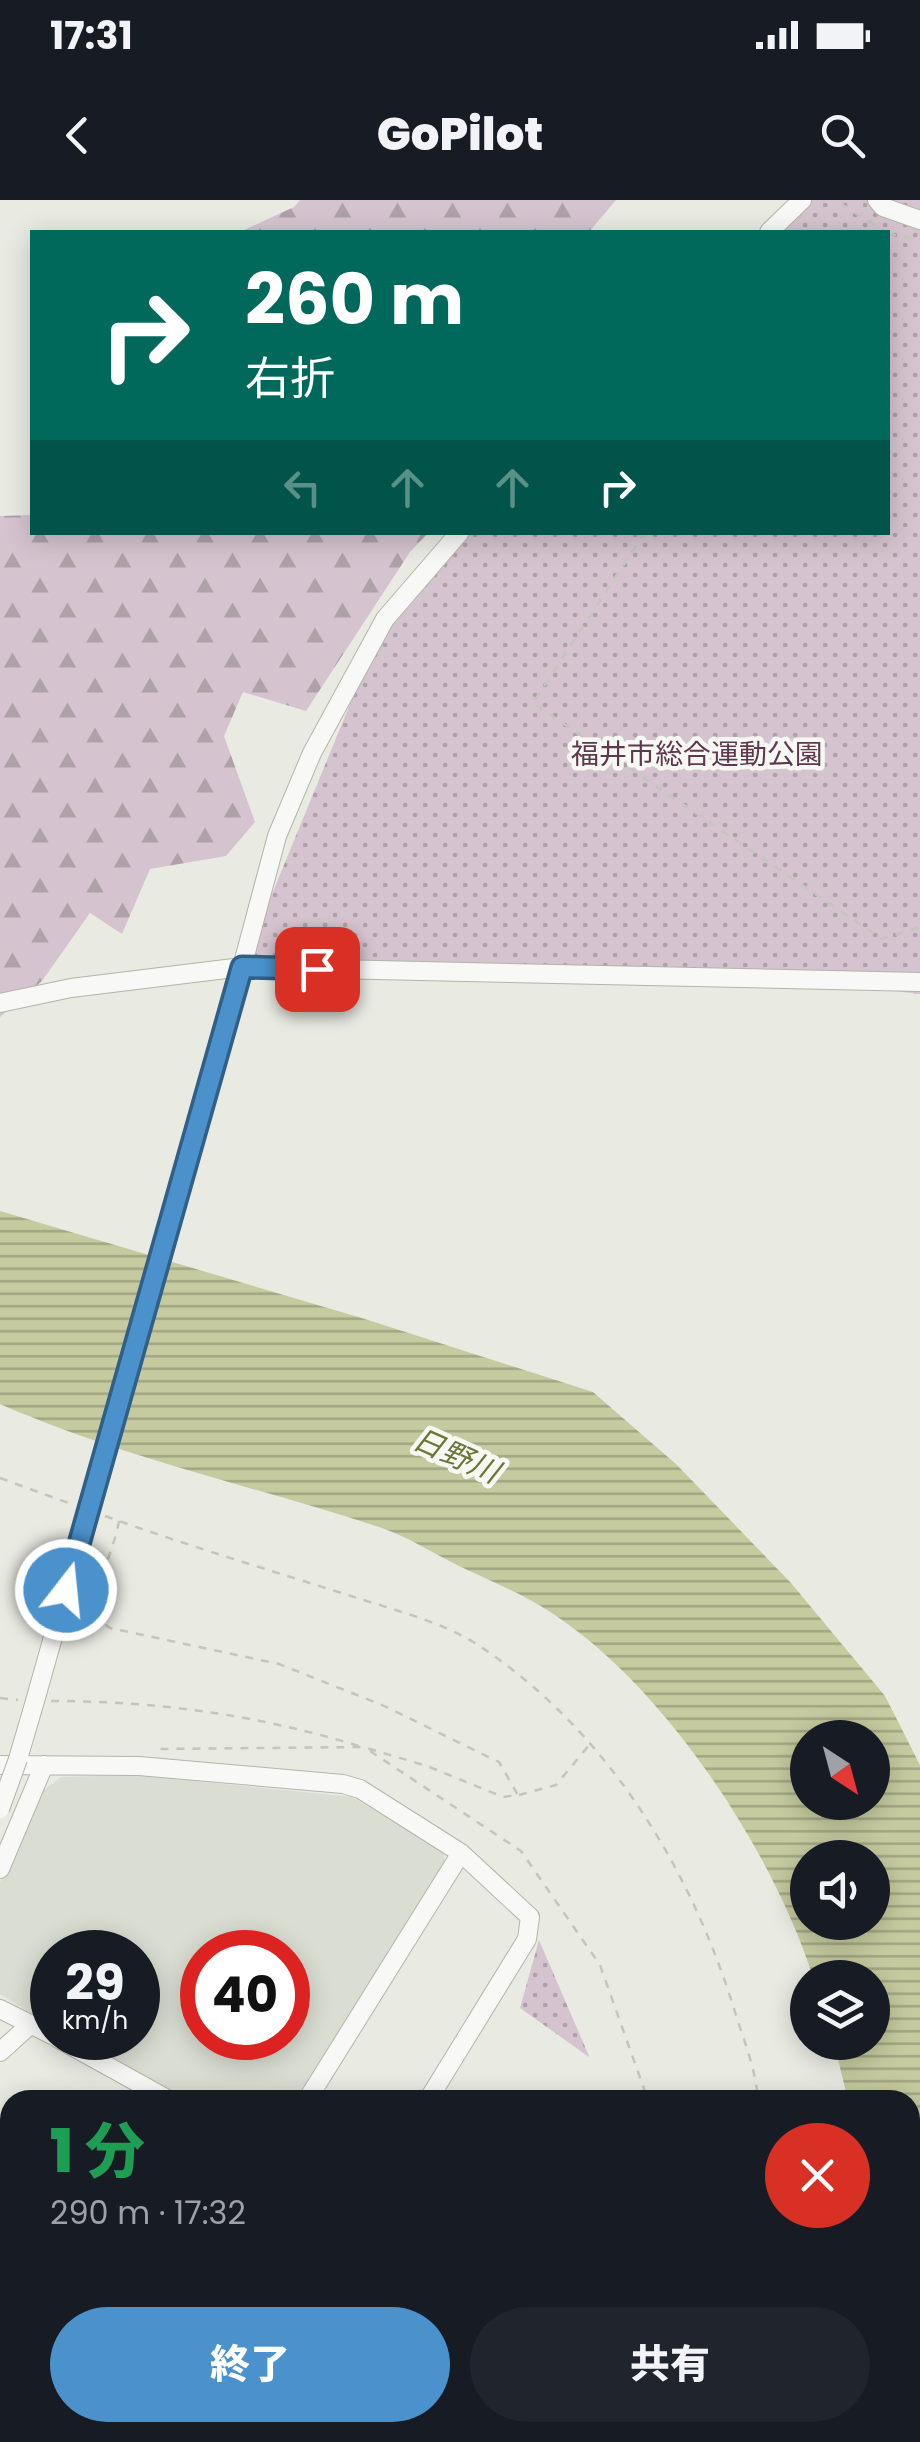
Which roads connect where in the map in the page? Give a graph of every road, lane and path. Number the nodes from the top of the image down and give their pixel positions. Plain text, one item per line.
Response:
1 (802, 200) edge
2 (876, 200) edge
3 (840, 204) dead end
4 (920, 220) edge
5 (770, 230) edge
6 (882, 230) edge
7 (890, 234) edge
8 (920, 239) edge
9 (457, 535) edge
10 (643, 535) edge
11 (920, 927) edge
12 (242, 967) junction
13 (920, 982) edge
14 (0, 1003) edge
15 (0, 1479) edge
16 (85, 1509) dead end
17 (102, 1515) dead end
18 (118, 1521) junction
19 (590, 1744) junction
20 (44, 1764) junction
21 (0, 1766) edge
22 (139, 1766) junction
23 (518, 1795) junction
24 (0, 1808) edge
25 (461, 1852) junction
26 (0, 1869) edge
27 (0, 2009) edge
28 (30, 2024) joint
29 (0, 2052) edge
30 (98, 2060) edge
31 (151, 2090) edge
32 (313, 2090) edge
33 (434, 2090) edge
34 (755, 2090) edge

1 - 5 street
2 - 4 street
3 - 6 path
7 - 8 path
9 - 12 street
10 - 11 path
12 - 13 street
12 - 14 street
12 - 24 street, bridge
15 - 16 path
17 - 18 path
18 - 19 path
18 - 23 path
19 - 23 path
19 - 34 path
20 - 21 street
20 - 22 street
20 - 26 street
22 - 23 path
22 - 25 street
25 - 32 street
25 - 33 street
27 - 28 street
28 - 29 street
30 - 31 street

